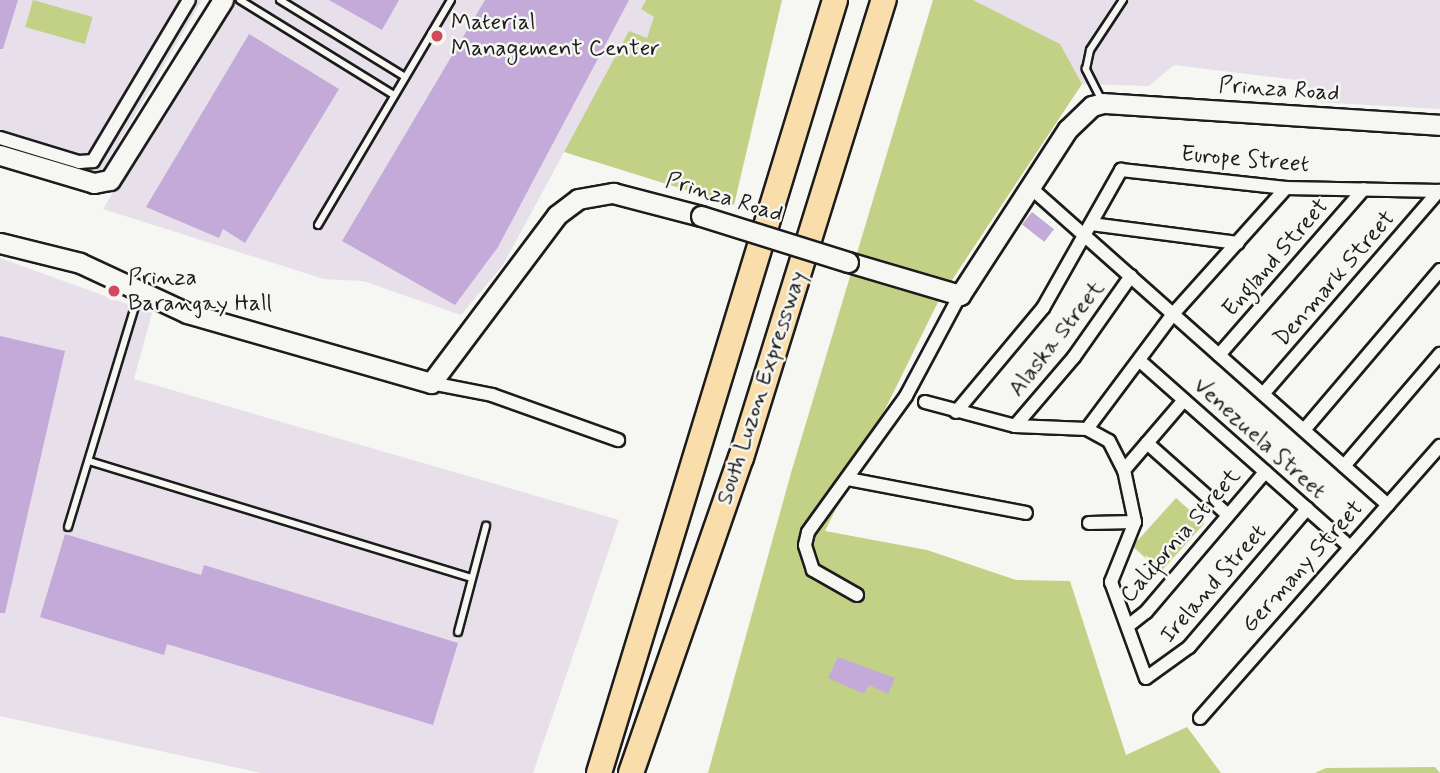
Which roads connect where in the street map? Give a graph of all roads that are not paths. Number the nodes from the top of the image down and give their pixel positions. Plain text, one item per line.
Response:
1 (189, 0) edge
2 (223, 0) edge
3 (240, 0) edge
4 (280, 0) edge
5 (451, 0) edge
6 (835, 0) edge
7 (884, 0) edge
8 (1123, 0) edge
9 (405, 77) junction
10 (394, 95) junction
11 (1103, 103) junction
12 (1440, 125) edge
13 (0, 138) edge
14 (0, 155) edge
15 (1286, 188) junction
16 (1032, 189) junction
17 (1364, 189) junction
18 (1440, 191) edge
19 (318, 225) dead end
20 (1088, 230) junction
21 (0, 243) edge
22 (1238, 243) junction
23 (1440, 270) edge
24 (1131, 276) junction
25 (141, 289) junction
26 (960, 295) junction
27 (1173, 314) junction
28 (1440, 354) edge
29 (1219, 355) junction
30 (1140, 361) junction
31 (431, 383) junction
32 (1263, 394) junction
33 (1184, 400) junction
34 (925, 402) dead end
35 (956, 412) junction
36 (1015, 426) junction
37 (1087, 429) junction
38 (1304, 430) junction
39 (618, 440) dead end
40 (1146, 443) junction
41 (1440, 446) edge
42 (89, 461) junction
43 (1344, 466) junction
44 (1124, 470) junction
45 (1265, 472) junction
46 (848, 479) junction
47 (1388, 505) junction
48 (1307, 509) junction
49 (1026, 513) dead end
50 (1228, 514) junction
51 (1135, 522) junction
52 (1089, 523) dead end
53 (486, 526) dead end
54 (68, 527) dead end
55 (1350, 547) junction
56 (471, 578) junction
57 (857, 595) dead end
58 (1128, 626) junction
59 (458, 632) dead end
60 (1199, 718) dead end
61 (599, 773) edge
62 (631, 773) edge

1 - 13 street
2 - 14 main road
3 - 10 lane
4 - 9 lane
5 - 9 lane
6 - 61 highway, South Luzon Expressway
7 - 62 highway, South Luzon Expressway
8 - 11 lane
9 - 10 lane
10 - 19 lane
11 - 12 main road, Prinza Road
11 - 16 main road
15 - 17 street, Europe Street
15 - 20 street, Europe Street
15 - 22 street
16 - 20 street
16 - 26 main road
17 - 18 street, Europe Street
17 - 29 street, England Street
18 - 32 street, Denmark Street
20 - 22 street
20 - 24 street
20 - 35 street
21 - 25 main road
22 - 27 street
23 - 38 street
24 - 27 street
24 - 36 street, Alaska Street
25 - 31 main road
25 - 42 lane
26 - 31 main road, Prinza Road, bridge
26 - 46 street
27 - 29 street
27 - 30 street
28 - 43 street
29 - 32 street
30 - 33 street, Venezuela Street
30 - 37 street
31 - 39 street
32 - 38 street
33 - 40 street
33 - 45 street, Venezuela Street
34 - 35 street
35 - 36 street
36 - 37 street
37 - 44 street
38 - 43 street
40 - 44 street
40 - 50 street
41 - 47 street, Germany Street
42 - 54 lane
42 - 56 lane
43 - 47 street
44 - 51 street
45 - 48 street, Venezuela Street
45 - 50 street, California Street
46 - 49 street
46 - 57 street
47 - 55 street, Germany Street
48 - 55 street, Venezuela Street
48 - 58 street, Ireland Street
50 - 58 street, California Street
51 - 52 street
51 - 58 street
53 - 56 lane
55 - 60 street, Germany Street
56 - 59 lane

